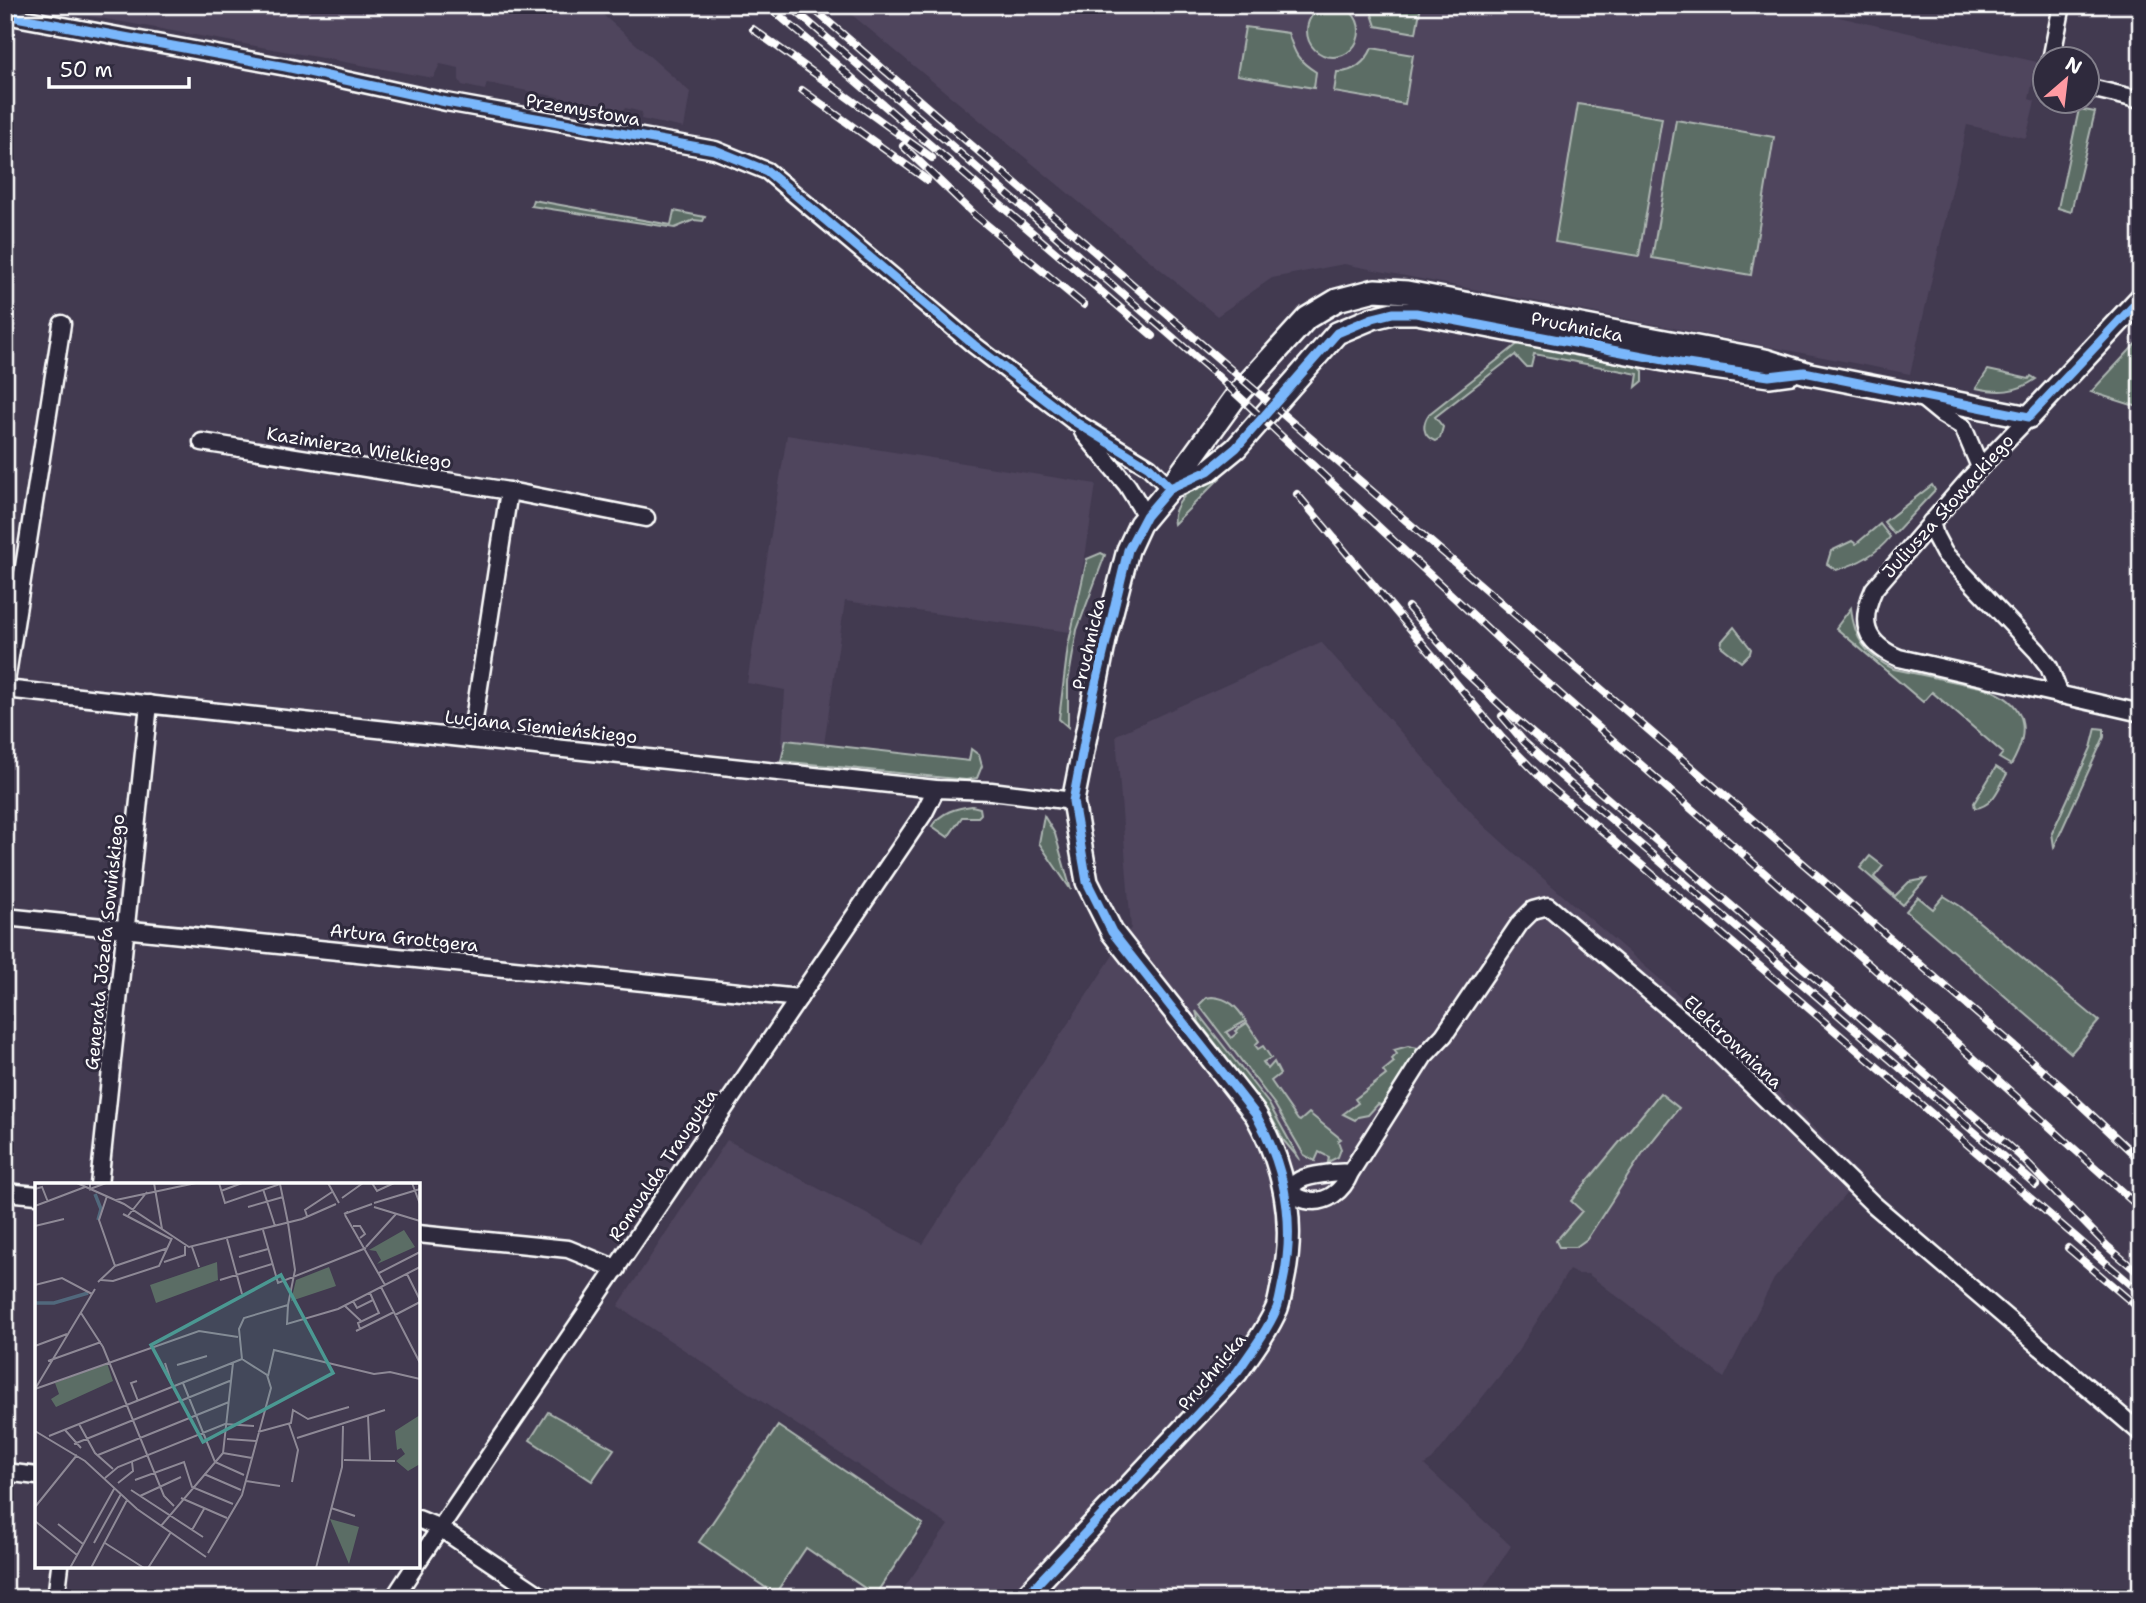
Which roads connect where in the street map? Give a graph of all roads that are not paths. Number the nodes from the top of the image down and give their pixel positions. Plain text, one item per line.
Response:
1 (2062, 5) edge
2 (5, 15) edge
3 (2053, 46) edge
4 (2100, 90) edge
5 (2141, 100) edge
6 (2141, 298) edge
7 (62, 324) dead end
8 (1804, 372) junction
9 (1921, 397) junction
10 (2029, 417) junction
11 (1072, 420) junction
12 (202, 442) dead end
13 (1980, 467) junction
14 (1170, 488) junction
15 (509, 491) junction
16 (1146, 516) junction
17 (646, 518) dead end
18 (1931, 522) junction
19 (5, 688) edge
20 (2060, 695) junction
21 (149, 704) junction
22 (2141, 713) edge
23 (471, 739) junction
24 (936, 789) junction
25 (1073, 801) junction
26 (5, 917) edge
27 (125, 929) junction
28 (799, 998) junction
29 (1350, 1173) junction
30 (99, 1183) edge
31 (1286, 1190) junction
32 (5, 1192) edge
33 (35, 1195) edge
34 (420, 1234) edge
35 (617, 1269) junction
36 (2141, 1433) edge
37 (5, 1472) edge
38 (35, 1476) edge
39 (420, 1520) edge
40 (440, 1528) junction
41 (420, 1558) edge
42 (60, 1568) edge
43 (414, 1568) edge
44 (56, 1598) edge
45 (394, 1598) edge
46 (544, 1598) edge
47 (1024, 1598) edge

1 - 3 street
2 - 11 street, Przemysłowa
4 - 5 street
6 - 10 main road, Juliusza Słowackiego
7 - 19 street
8 - 9 main road, Pruchnicka
8 - 14 main road, Pruchnicka
8 - 14 main road, Pruchnicka
9 - 10 main road, Pruchnicka
9 - 13 street, Pruchnicka
10 - 13 street, Juliusza Słowackiego
11 - 14 street
11 - 16 street
12 - 15 street, Kazimierza Wielkiego
13 - 18 street, Juliusza Słowackiego
14 - 16 main road, Pruchnicka
15 - 17 street, Kazimierza Wielkiego
15 - 23 street
16 - 25 main road, Pruchnicka
18 - 20 street
18 - 20 street, Juliusza Słowackiego
19 - 21 street, Lucjana Siemieńskiego
20 - 22 street
21 - 23 street, Lucjana Siemieńskiego
21 - 27 street, Generała Józefa Sowińskiego
23 - 24 street, Lucjana Siemieńskiego
24 - 25 street, Lucjana Siemieńskiego
24 - 28 street, Romualda Traugutta
25 - 31 main road, Pruchnicka
26 - 27 street, Artura Grottgera
27 - 28 street, Artura Grottgera
27 - 30 street, Generała Józefa Sowińskiego
28 - 35 street, Romualda Traugutta
29 - 31 street
29 - 31 street, Elektrowniana
29 - 36 street, Elektrowniana
31 - 47 main road, Pruchnicka
32 - 33 street
34 - 35 street
35 - 40 street, Romualda Traugutta
37 - 38 street
39 - 40 street
40 - 41 street, Romualda Traugutta
40 - 46 street
42 - 44 street
43 - 45 street

